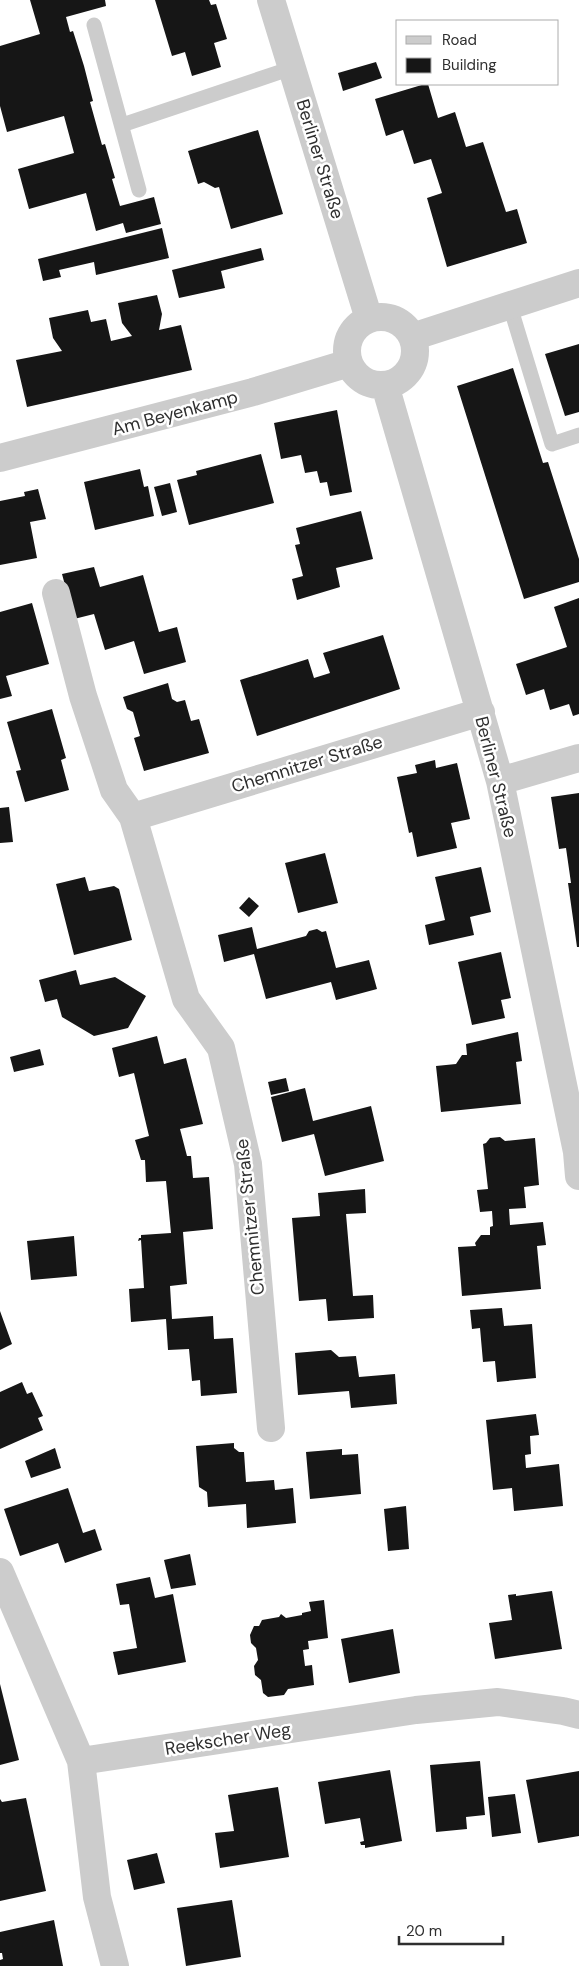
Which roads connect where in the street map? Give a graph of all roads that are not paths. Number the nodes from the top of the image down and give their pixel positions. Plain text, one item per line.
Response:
1 (271, 0) edge
2 (94, 25) dead end
3 (292, 68) junction
4 (122, 125) junction
5 (139, 190) dead end
6 (579, 283) edge
7 (510, 306) junction
8 (369, 319) junction
9 (412, 337) junction
10 (349, 363) junction
11 (385, 385) junction
12 (579, 435) edge
13 (0, 458) edge
14 (56, 593) dead end
15 (481, 712) junction
16 (579, 758) edge
17 (500, 780) junction
18 (134, 816) junction
19 (579, 1176) edge
20 (271, 1428) dead end
21 (0, 1572) edge
22 (579, 1715) edge
23 (81, 1761) junction
24 (115, 1966) edge

1 - 3 street, Berliner Straße
2 - 4 lane
3 - 4 lane
3 - 8 street, Berliner Straße
4 - 5 lane
6 - 7 street
7 - 9 street
7 - 12 lane
8 - 9 street
8 - 10 street
9 - 11 street
10 - 11 street
10 - 13 street, Am Beyenkamp
11 - 15 street, Berliner Straße
14 - 18 street, Chemnitzer Straße
15 - 17 street, Berliner Straße
15 - 18 street, Chemnitzer Straße
16 - 17 street
17 - 19 street, Berliner Straße
18 - 20 street, Chemnitzer Straße
21 - 23 street
22 - 23 street, Reekscher Weg
23 - 24 street

